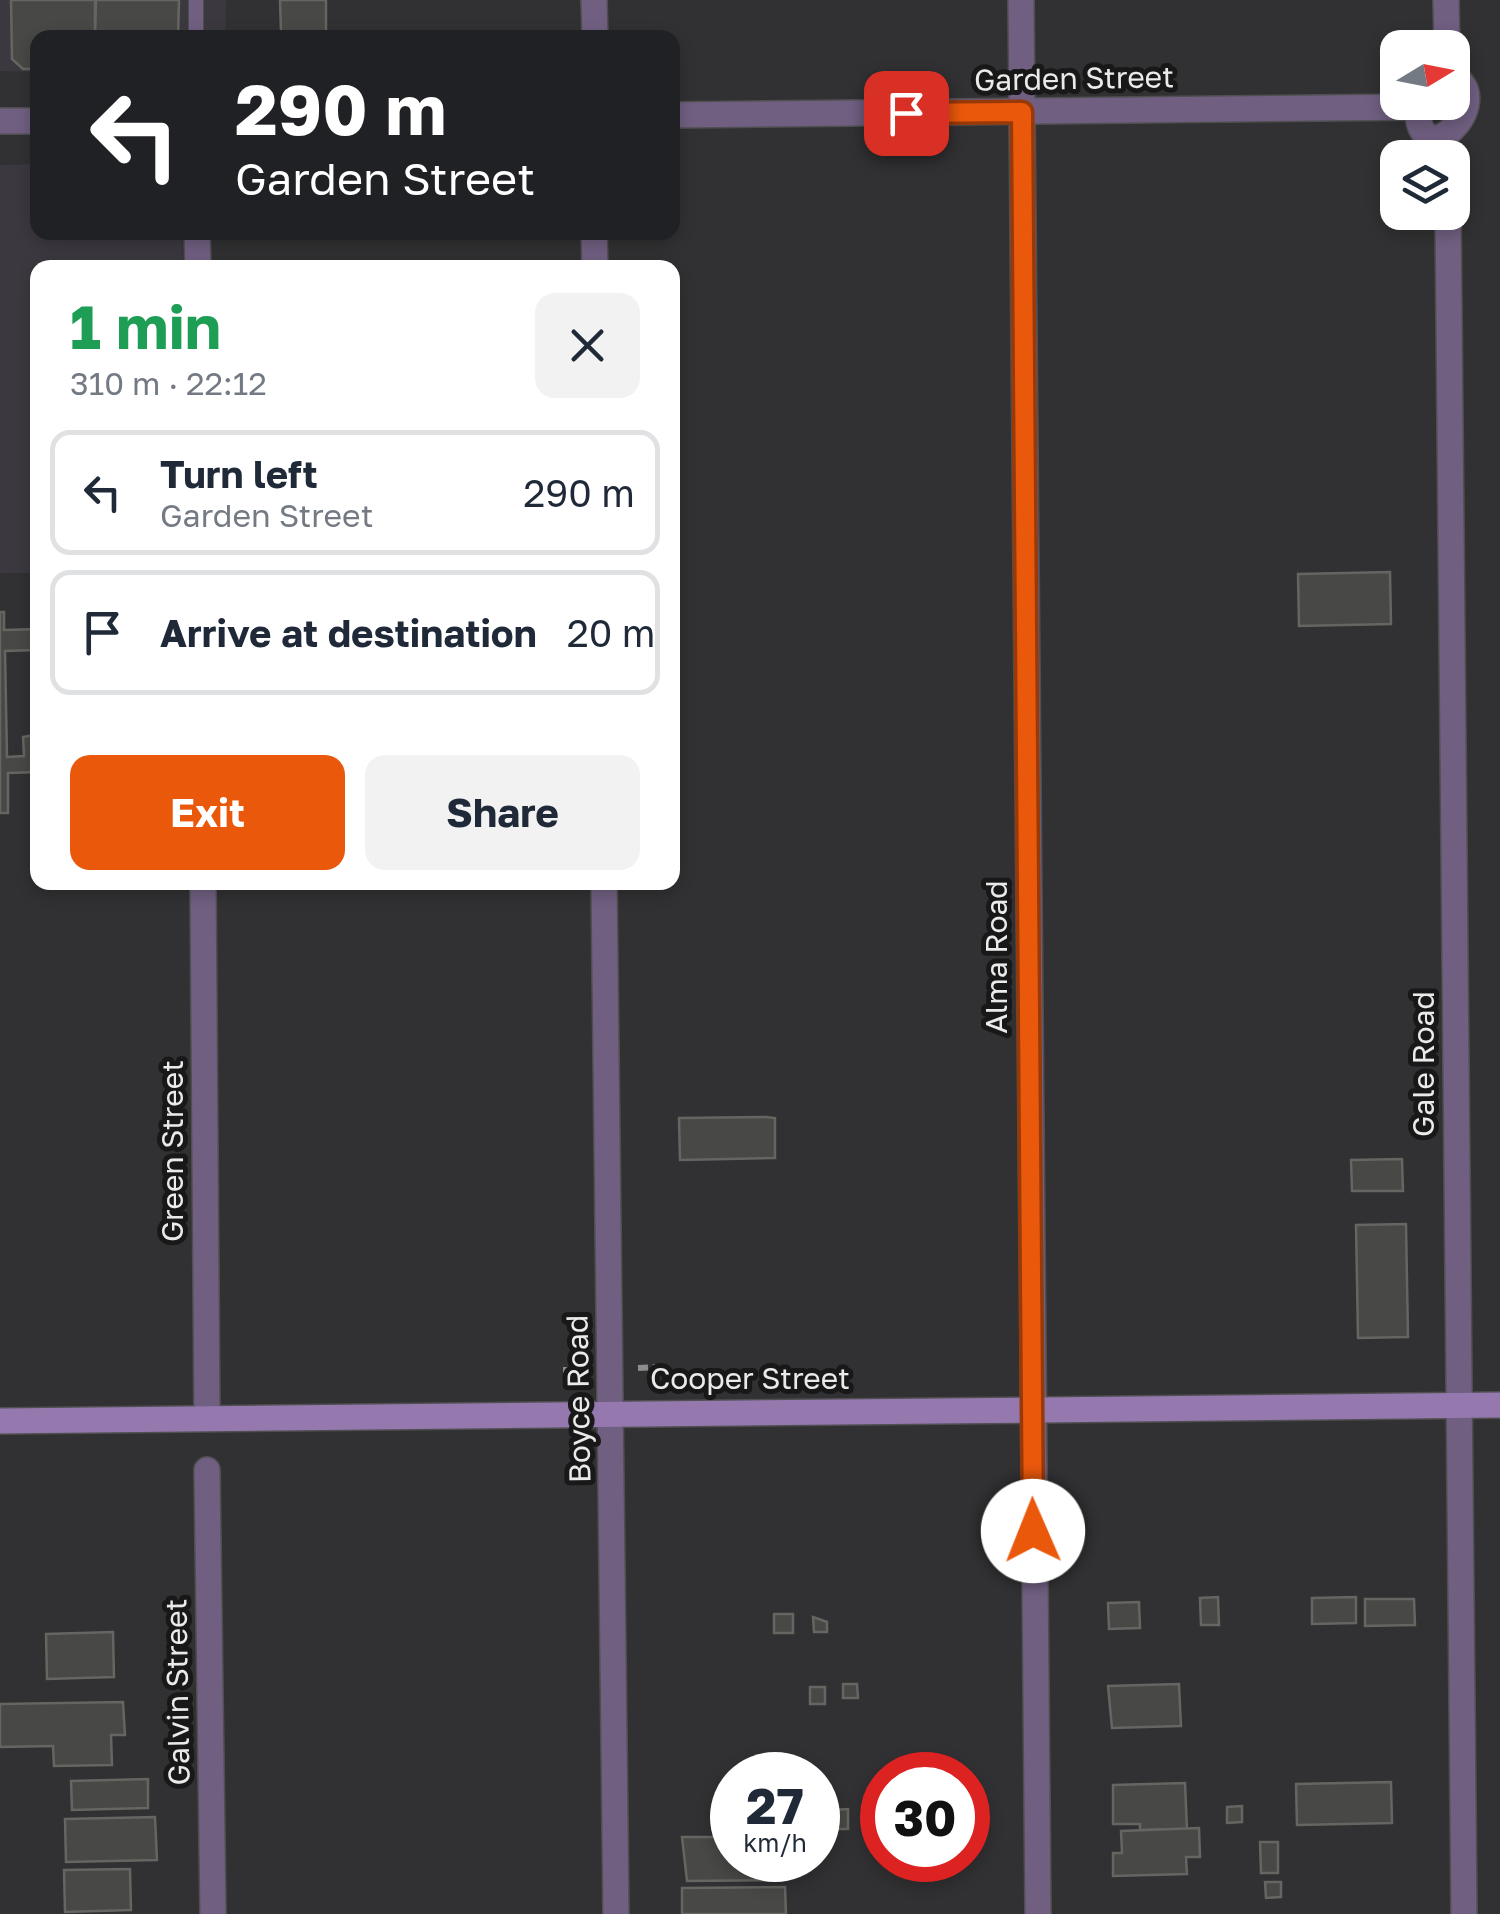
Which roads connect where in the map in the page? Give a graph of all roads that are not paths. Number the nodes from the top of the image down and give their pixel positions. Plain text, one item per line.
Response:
1 (196, 0) edge
2 (594, 0) edge
3 (1021, 0) edge
4 (1446, 0) edge
5 (196, 30) edge
6 (595, 30) edge
7 (1447, 30) edge
8 (1470, 87) edge
9 (1380, 106) edge
10 (1022, 112) junction
11 (680, 115) edge
12 (1424, 120) edge
13 (0, 121) edge
14 (30, 121) edge
15 (1438, 140) edge
16 (1457, 140) edge
17 (1448, 230) edge
18 (203, 890) edge
19 (604, 890) edge
20 (1500, 1404) edge
21 (1458, 1405) junction
22 (1032, 1408) junction
23 (611, 1412) junction
24 (207, 1418) junction
25 (0, 1421) edge
26 (207, 1470) dead end
27 (213, 1914) edge
28 (616, 1914) edge
29 (1038, 1914) edge
30 (1464, 1914) edge

1 - 5 lane
2 - 6 street
3 - 10 street, Alma Road
4 - 7 street
8 - 16 street
9 - 10 street, Garden Street
10 - 11 street, Garden Street
10 - 22 street, Alma Road
12 - 15 street
13 - 14 street
17 - 21 street, Gale Road
18 - 24 street, Green Street
19 - 23 street, Boyce Road
20 - 21 street, Cooper Street
21 - 22 street, Cooper Street
21 - 30 street, Gale Road
22 - 23 street, Cooper Street
22 - 29 street, Alma Road
23 - 24 street, Cooper Street
23 - 28 street, Boyce Road
24 - 25 street, Cooper Street
26 - 27 street, Galvin Street

